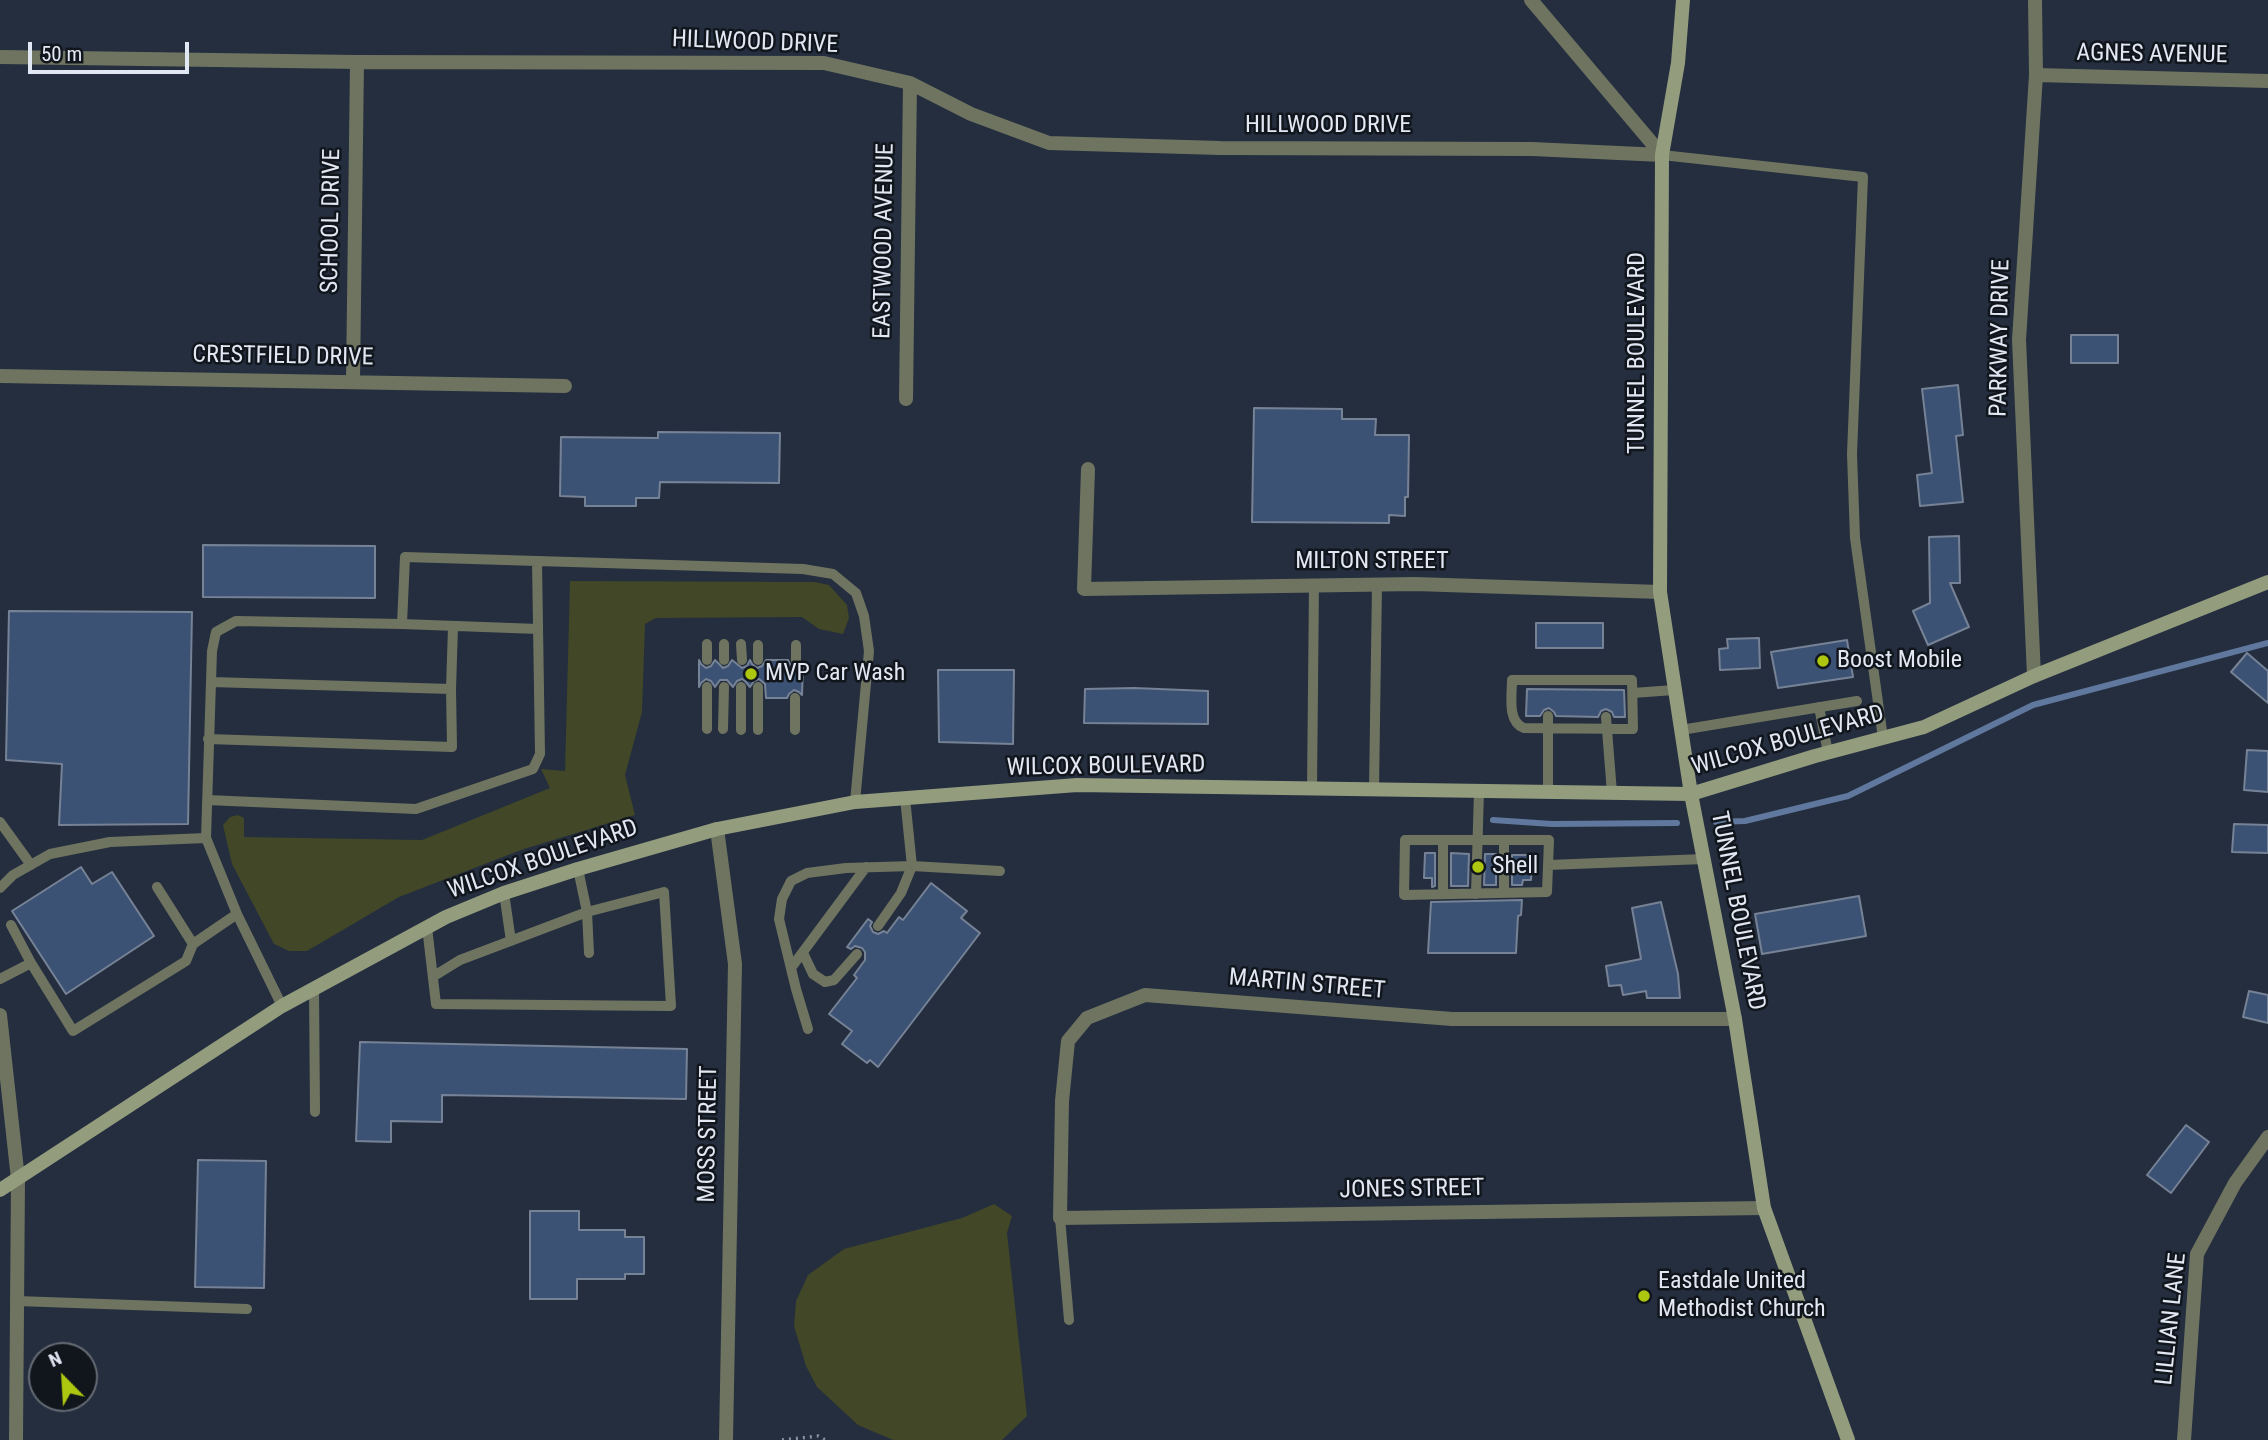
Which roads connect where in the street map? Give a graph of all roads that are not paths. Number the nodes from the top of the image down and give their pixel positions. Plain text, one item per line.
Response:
1 (1531, 0) edge
2 (1683, 0) edge
3 (2035, 0) edge
4 (0, 57) edge
5 (357, 62) junction
6 (2036, 75) junction
7 (2268, 81) edge
8 (909, 83) junction
9 (1662, 155) junction
10 (0, 376) edge
11 (353, 381) junction
12 (565, 386) dead end
13 (906, 399) dead end
14 (1088, 469) dead end
15 (537, 561) junction
16 (2268, 582) edge
17 (1314, 584) junction
18 (1377, 584) junction
19 (1660, 592) junction
20 (402, 624) junction
21 (453, 627) junction
22 (538, 629) junction
23 (707, 644) dead end
24 (724, 644) dead end
25 (741, 644) dead end
26 (758, 645) dead end
27 (796, 645) dead end
28 (707, 660) dead end
29 (724, 660) dead end
30 (741, 660) dead end
31 (758, 660) dead end
32 (796, 660) dead end
33 (2034, 676) junction
34 (211, 682) junction
35 (707, 687) dead end
36 (724, 687) dead end
37 (741, 687) dead end
38 (758, 687) dead end
39 (452, 689) junction
40 (1674, 690) junction
41 (1633, 693) junction
42 (795, 698) dead end
43 (1857, 701) dead end
44 (1819, 707) junction
45 (1548, 716) dead end
46 (1606, 717) dead end
47 (706, 729) dead end
48 (723, 729) dead end
49 (1549, 729) junction
50 (741, 730) dead end
51 (758, 730) dead end
52 (795, 730) dead end
53 (1607, 730) junction
54 (1681, 730) junction
55 (1883, 738) junction
56 (208, 739) junction
57 (1828, 752) junction
58 (1312, 789) junction
59 (1374, 790) junction
60 (1479, 791) junction
61 (1548, 792) junction
62 (1612, 793) junction
63 (1691, 794) junction
64 (905, 798) junction
65 (207, 800) junction
66 (855, 802) junction
67 (0, 822) edge
68 (718, 829) junction
69 (206, 838) junction
70 (1443, 840) junction
71 (1477, 840) junction
72 (1504, 840) junction
73 (1704, 859) junction
74 (31, 865) junction
75 (1548, 865) junction
76 (912, 866) junction
77 (866, 867) junction
78 (578, 869) junction
79 (1000, 871) dead end
80 (156, 887) dead end
81 (0, 888) edge
82 (504, 893) junction
83 (1504, 893) junction
84 (1443, 894) junction
85 (1476, 894) junction
86 (587, 912) junction
87 (236, 914) junction
88 (11, 925) dead end
89 (878, 926) dead end
90 (427, 928) junction
91 (511, 941) junction
92 (194, 944) junction
93 (589, 953) dead end
94 (803, 953) junction
95 (857, 954) dead end
96 (31, 963) junction
97 (791, 968) junction
98 (434, 976) junction
99 (0, 979) edge
100 (314, 989) junction
101 (282, 1006) junction
102 (0, 1015) edge
103 (1735, 1019) junction
104 (808, 1029) dead end
105 (315, 1112) dead end
106 (2268, 1137) edge
107 (0, 1179) edge
108 (18, 1179) junction
109 (0, 1190) edge
110 (1763, 1208) junction
111 (1060, 1218) junction
112 (17, 1301) junction
113 (247, 1309) dead end
114 (1069, 1320) dead end
115 (16, 1440) edge
116 (726, 1440) edge
117 (1848, 1440) edge
118 (2184, 1440) edge

1 - 9 street
2 - 9 main road, TUNNEL BOULEVARD
3 - 6 street, PARKWAY DRIVE
4 - 5 street, HILLWOOD DRIVE
5 - 8 street, HILLWOOD DRIVE
5 - 11 street, SCHOOL DRIVE
6 - 7 street, AGNES AVENUE
6 - 33 street, PARKWAY DRIVE
8 - 9 street, HILLWOOD DRIVE
8 - 13 street, EASTWOOD AVENUE
9 - 19 main road, TUNNEL BOULEVARD
9 - 55 lane
10 - 11 street, CRESTFIELD DRIVE
11 - 12 street, CRESTFIELD DRIVE
14 - 17 street, MILTON STREET
15 - 20 lane
15 - 22 lane
15 - 66 lane
16 - 33 main road, WILCOX BOULEVARD
17 - 18 street, MILTON STREET
17 - 58 lane
18 - 19 street, MILTON STREET
18 - 59 lane
19 - 40 main road, TUNNEL BOULEVARD
20 - 21 lane
20 - 34 lane
21 - 22 lane
21 - 39 lane
22 - 65 lane
23 - 28 lane
24 - 29 lane
25 - 30 lane
26 - 31 lane
27 - 32 lane
33 - 55 main road, WILCOX BOULEVARD
34 - 39 lane
34 - 56 lane
35 - 47 lane
36 - 48 lane
37 - 50 lane
38 - 51 lane
39 - 56 lane
40 - 41 lane
40 - 54 main road, TUNNEL BOULEVARD
41 - 49 lane
41 - 53 lane
42 - 52 lane
43 - 44 lane
44 - 54 lane
44 - 57 lane
45 - 49 lane
46 - 53 lane
49 - 53 lane
49 - 61 lane
53 - 62 lane
54 - 63 main road, TUNNEL BOULEVARD
55 - 57 main road, WILCOX BOULEVARD
56 - 65 lane
57 - 63 main road, WILCOX BOULEVARD
58 - 59 main road, WILCOX BOULEVARD
58 - 64 main road, WILCOX BOULEVARD
59 - 60 main road, WILCOX BOULEVARD
60 - 61 main road, WILCOX BOULEVARD
60 - 71 lane
61 - 62 main road, WILCOX BOULEVARD
62 - 63 main road, WILCOX BOULEVARD
63 - 73 main road, TUNNEL BOULEVARD
64 - 66 main road, WILCOX BOULEVARD
64 - 76 lane
65 - 69 lane
66 - 68 main road, WILCOX BOULEVARD
67 - 74 lane
68 - 78 main road, WILCOX BOULEVARD
68 - 116 street, MOSS STREET
69 - 74 lane
69 - 87 lane
70 - 71 lane
70 - 84 lane
70 - 84 lane
71 - 72 lane
71 - 85 lane
72 - 75 lane
72 - 83 lane
73 - 75 lane
73 - 103 main road, TUNNEL BOULEVARD
74 - 81 lane
75 - 83 lane
76 - 77 lane
76 - 79 lane
76 - 89 lane
77 - 94 lane
77 - 97 lane
78 - 82 main road, WILCOX BOULEVARD
78 - 86 lane
80 - 92 lane
82 - 90 main road, WILCOX BOULEVARD
82 - 91 lane
83 - 85 lane
84 - 85 lane
86 - 91 lane
86 - 93 lane
86 - 98 lane
87 - 92 lane
87 - 101 lane
88 - 96 lane
90 - 98 lane
90 - 100 main road, WILCOX BOULEVARD
91 - 98 lane
92 - 96 lane
94 - 95 lane
94 - 97 lane
96 - 99 lane
97 - 104 lane
100 - 101 main road, WILCOX BOULEVARD
100 - 105 lane
101 - 108 main road, WILCOX BOULEVARD
102 - 108 street
103 - 110 main road, TUNNEL BOULEVARD
103 - 111 street, MARTIN STREET
106 - 118 street, LILLIAN LANE
107 - 108 street
108 - 109 main road, WILCOX BOULEVARD
108 - 112 street
110 - 111 street, JONES STREET
110 - 117 main road, TUNNEL BOULEVARD
111 - 114 lane
112 - 113 lane
112 - 115 street

